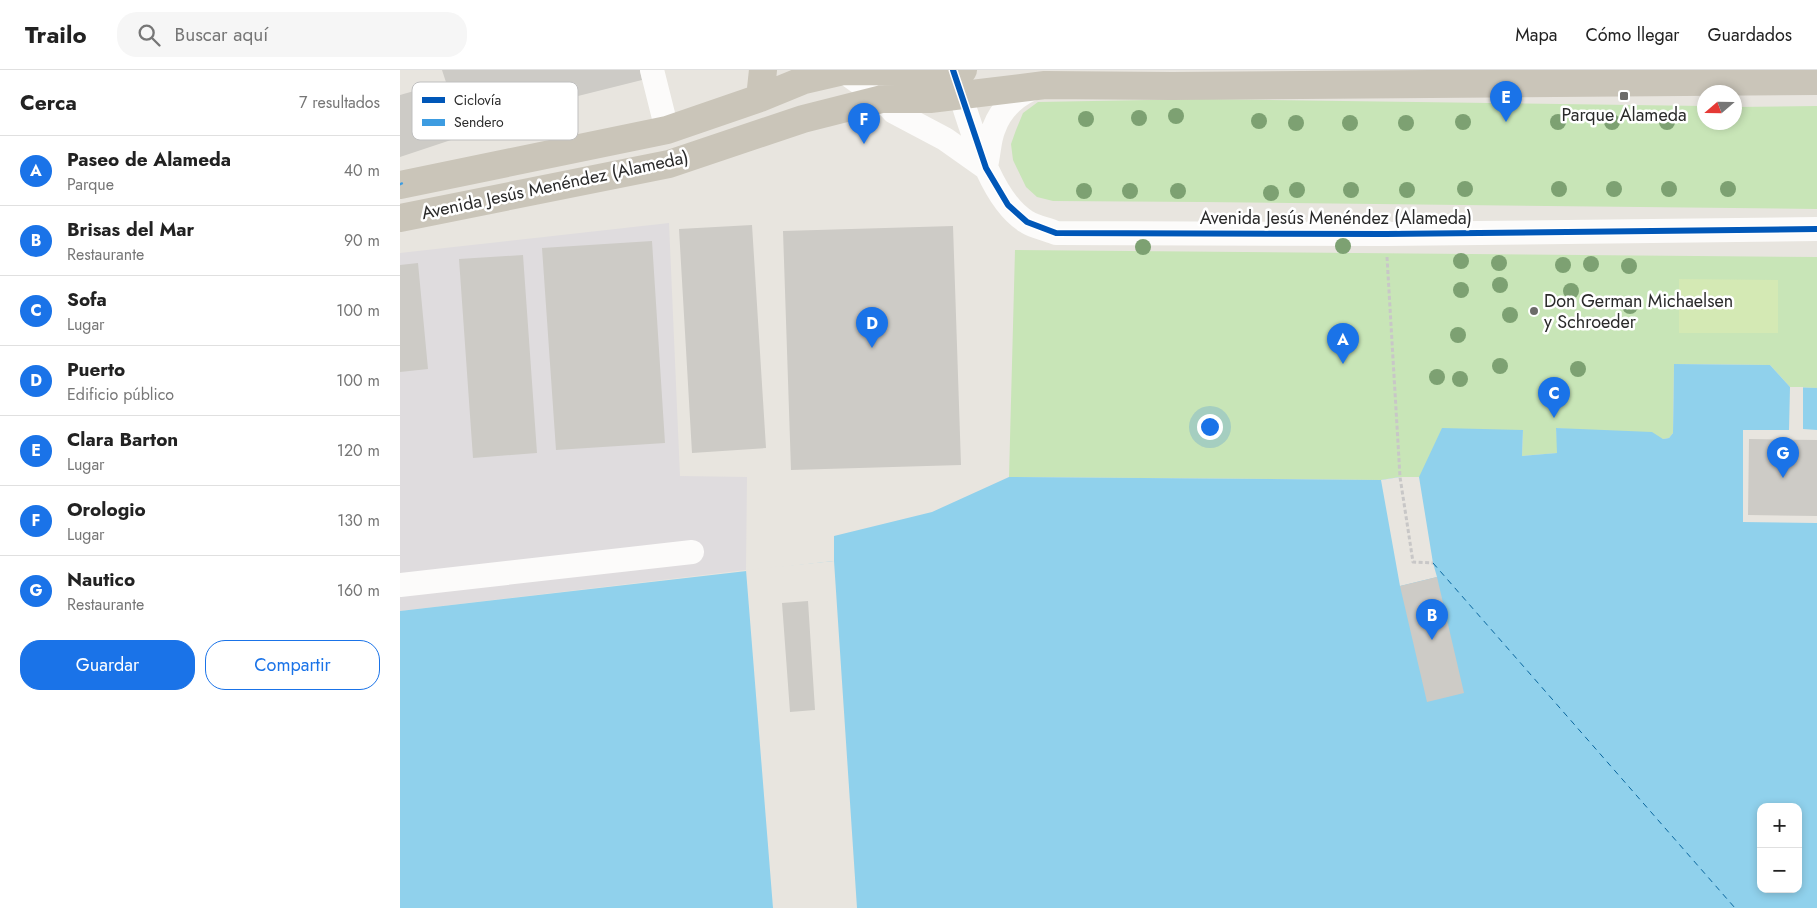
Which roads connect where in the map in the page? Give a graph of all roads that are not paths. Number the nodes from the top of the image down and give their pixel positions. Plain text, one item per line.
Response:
1 (652, 70) edge
2 (763, 70) edge
3 (844, 71) junction
4 (1613, 76) edge
5 (957, 77) edge
6 (1817, 81) edge
7 (1045, 85) junction
8 (760, 98) junction
9 (882, 99) junction
10 (666, 130) junction
11 (986, 168) junction
12 (400, 184) edge
13 (400, 218) edge
14 (1817, 229) edge
15 (692, 552) dead end
16 (400, 585) edge

1 - 10 street
2 - 8 main road
3 - 5 main road, Avenida Jesús Menéndez (Alameda)
3 - 8 main road, Avenida Jesús Menéndez (Alameda)
3 - 9 street, Avenida Jesús Menéndez (Alameda)
4 - 6 main road, Avenida Jesús Menéndez (Alameda)
4 - 7 main road, Avenida Jesús Menéndez (Alameda)
5 - 7 main road, Avenida Jesús Menéndez (Alameda)
5 - 9 main road, Avenida Jesús Menéndez (Alameda)
5 - 11 street, Avenida Jesús Menéndez (Alameda)
7 - 11 street, Avenida Jesús Menéndez (Alameda)
8 - 10 main road, Avenida Jesús Menéndez (Alameda)
9 - 11 street, Avenida Jesús Menéndez (Alameda)
9 - 13 main road, Avenida Jesús Menéndez (Alameda)
10 - 12 main road, Avenida Jesús Menéndez (Alameda)
11 - 14 street, Avenida Jesús Menéndez (Alameda)
15 - 16 street

